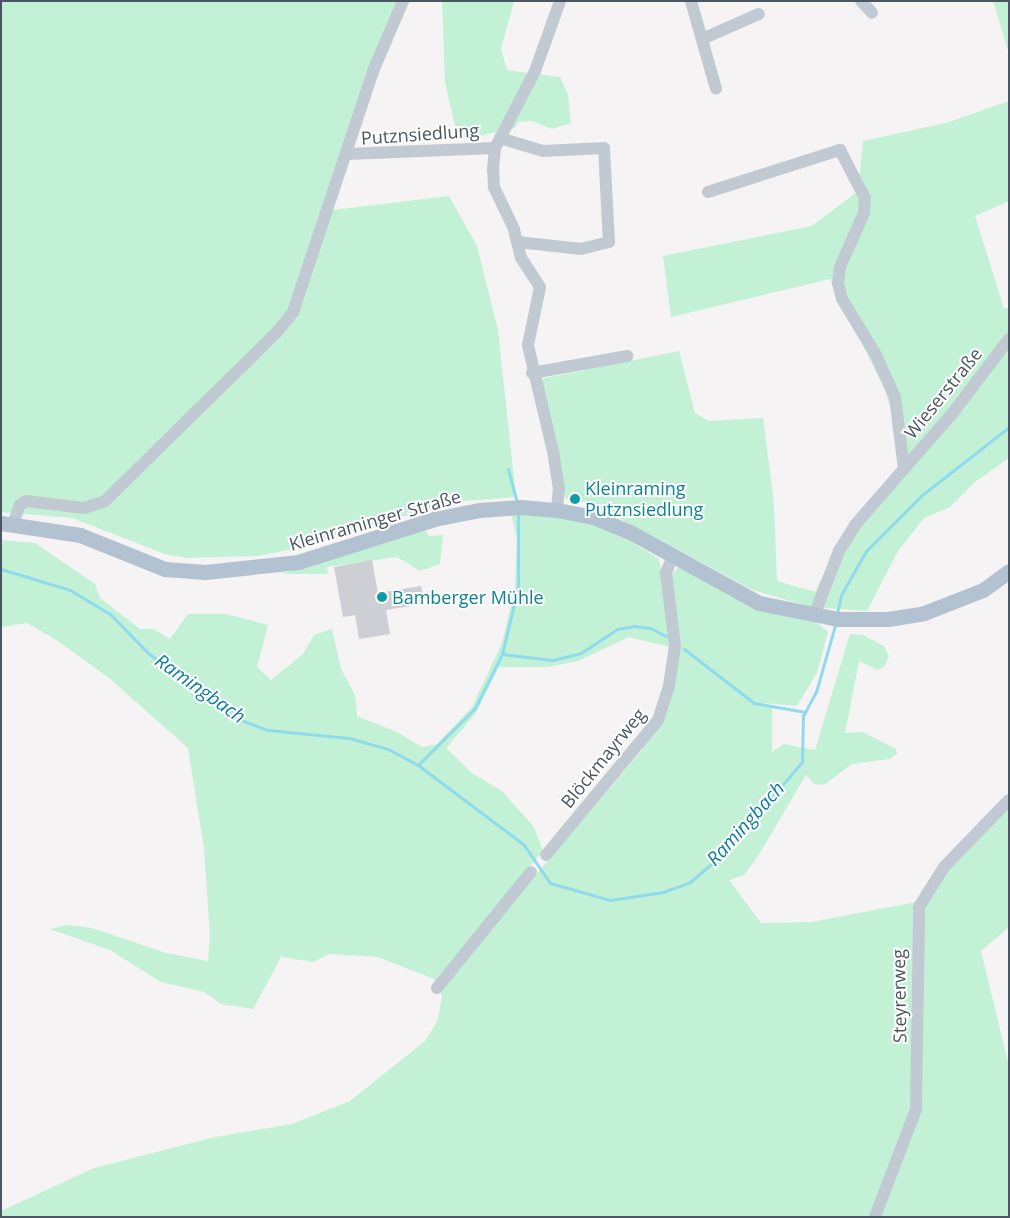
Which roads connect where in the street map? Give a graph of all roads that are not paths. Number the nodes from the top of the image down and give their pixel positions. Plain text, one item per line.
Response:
1 (403, 1) edge
2 (560, 1) edge
3 (691, 1) edge
4 (861, 1) edge
5 (872, 13) dead end
6 (759, 14) dead end
7 (702, 39) junction
8 (716, 89) dead end
9 (497, 143) junction
10 (347, 154) junction
11 (708, 192) dead end
12 (517, 242) junction
13 (1009, 339) edge
14 (627, 356) dead end
15 (532, 373) junction
16 (904, 469) junction
17 (557, 510) junction
18 (7, 524) edge
19 (673, 556) junction
20 (1009, 571) edge
21 (817, 617) junction
22 (1009, 800) edge
23 (546, 855) dead end
24 (531, 872) dead end
25 (437, 988) dead end
26 (875, 1217) edge

1 - 10 street
2 - 9 street, Putznsiedlung
3 - 7 street
4 - 5 street
6 - 7 street
7 - 8 street
9 - 10 street, Putznsiedlung
9 - 12 street, Putznsiedlung
9 - 12 street
10 - 18 street
11 - 16 street, Wieserstraße
12 - 15 street, Putznsiedlung
13 - 16 street, Wieserstraße
14 - 15 street
15 - 17 street, Putznsiedlung
16 - 21 street, Wieserstraße
17 - 18 main road, Kleinraminger Straße
17 - 19 main road, Kleinraminger Straße
19 - 21 main road, Kleinraminger Straße
19 - 23 street, Blöckmayrweg
20 - 21 main road, Kleinraminger Straße
22 - 26 street, Steyrerweg
24 - 25 street

